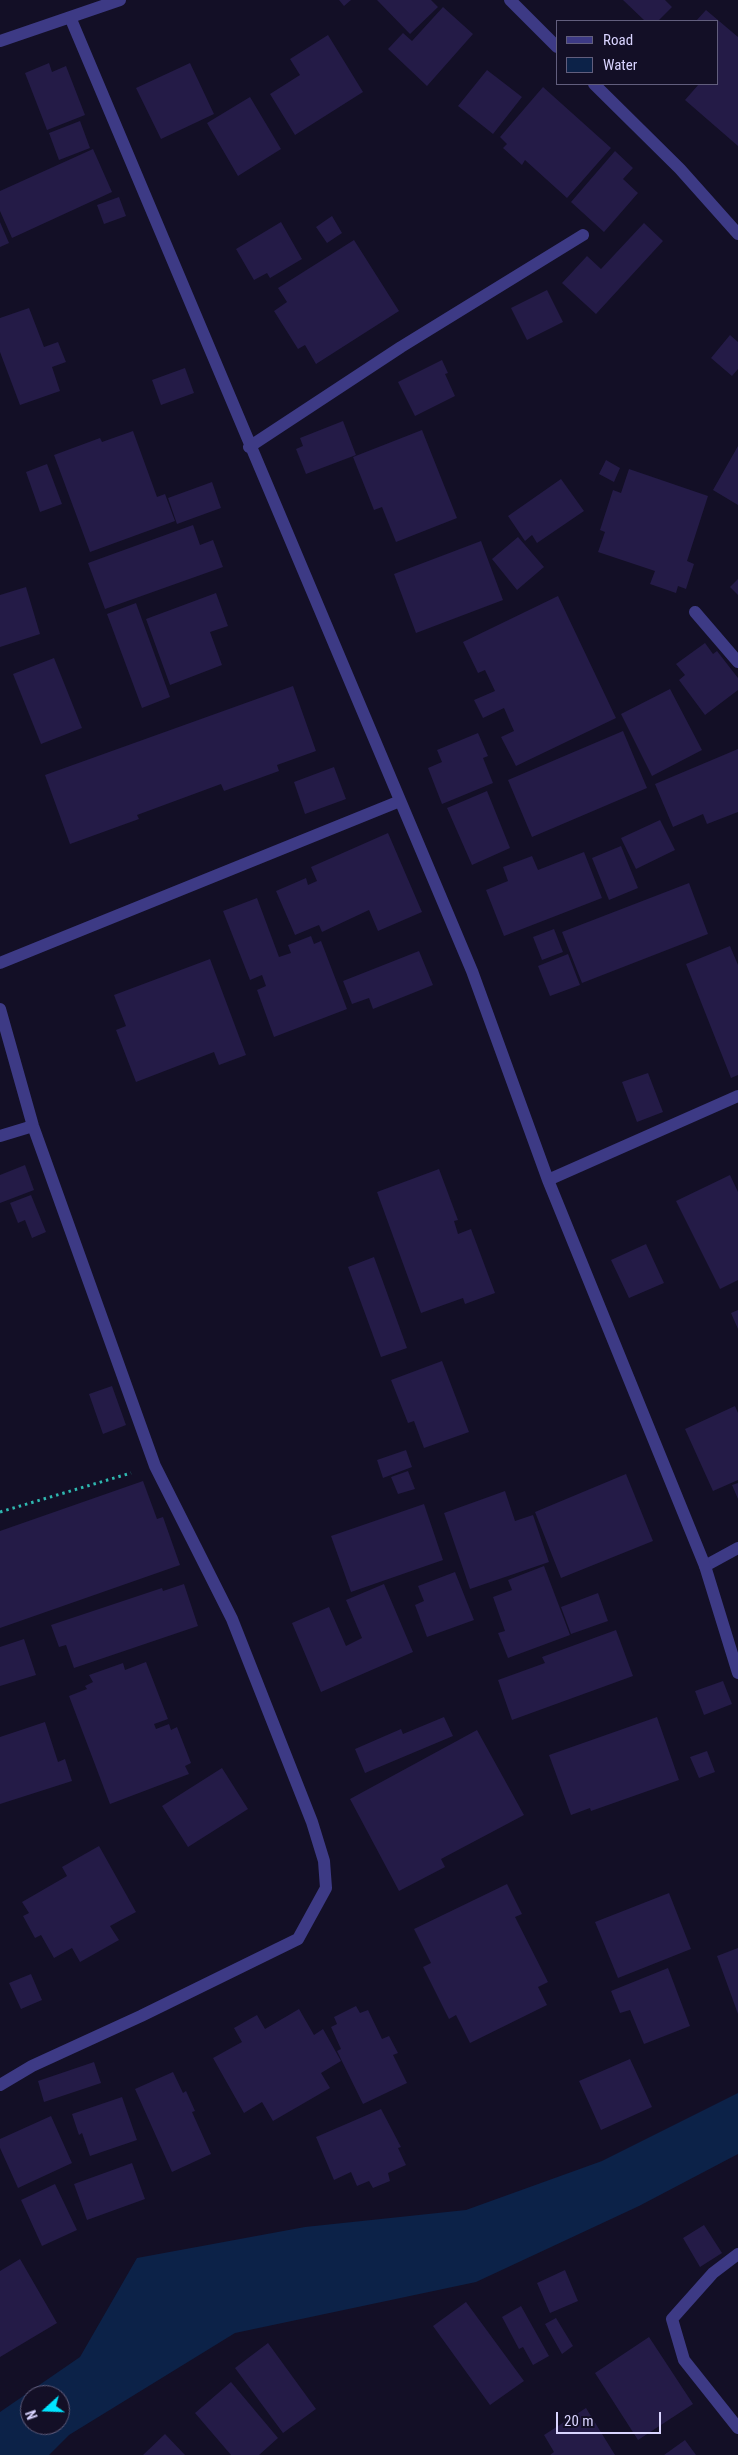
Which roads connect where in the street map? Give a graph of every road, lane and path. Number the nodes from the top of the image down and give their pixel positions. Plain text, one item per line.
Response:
1 (120, 0) edge
2 (510, 0) edge
3 (70, 17) junction
4 (0, 41) edge
5 (556, 46) edge
6 (595, 85) edge
7 (583, 234) dead end
8 (738, 234) edge
9 (249, 447) junction
10 (695, 612) dead end
11 (738, 662) edge
12 (400, 801) junction
13 (0, 963) edge
14 (0, 1009) edge
15 (738, 1096) edge
16 (34, 1126) junction
17 (0, 1136) edge
18 (548, 1180) junction
19 (155, 1466) junction
20 (0, 1512) edge
21 (738, 1548) edge
22 (704, 1566) junction
23 (738, 1672) edge
24 (0, 2085) edge
25 (738, 2254) edge
26 (738, 2428) edge

1 - 3 street
2 - 5 street
3 - 4 street
3 - 9 street
6 - 8 street
7 - 9 street
9 - 12 street
10 - 11 street
12 - 13 street
12 - 18 street
14 - 16 street
15 - 18 street
16 - 17 street
16 - 19 street
18 - 22 street
19 - 20 path
19 - 24 street
21 - 22 street
22 - 23 street
25 - 26 street

